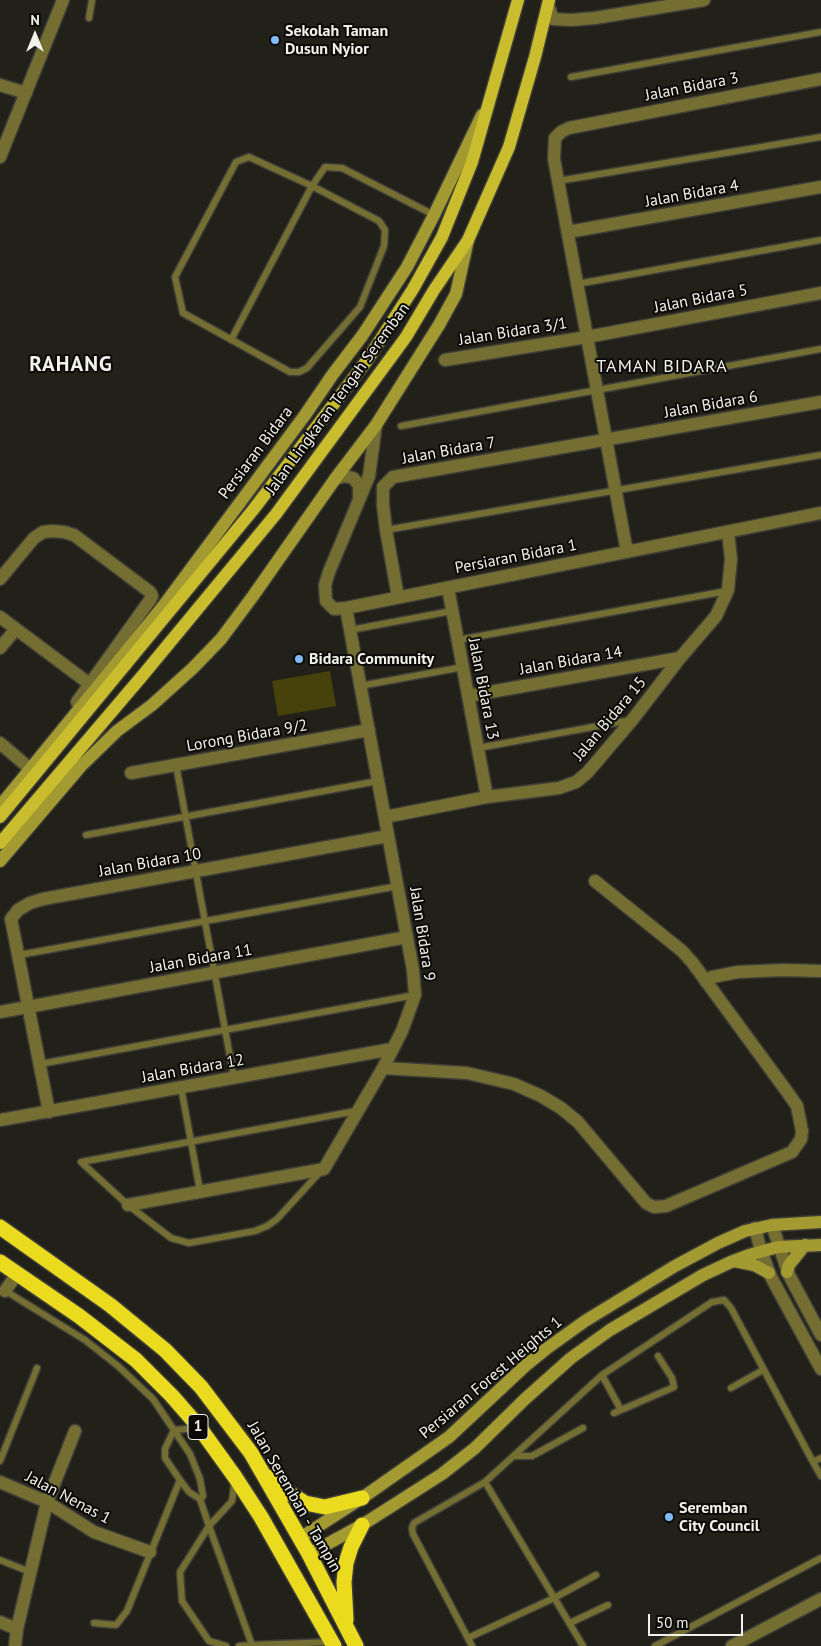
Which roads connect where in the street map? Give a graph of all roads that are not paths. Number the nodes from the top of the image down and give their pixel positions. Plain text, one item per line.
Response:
1 (63, 0) edge
2 (92, 0) edge
3 (518, 0) edge
4 (704, 0) edge
5 (548, 2) edge
6 (89, 18) dead end
7 (821, 32) edge
8 (571, 77) dead end
9 (821, 79) edge
10 (0, 85) edge
11 (493, 91) junction
12 (26, 92) junction
13 (821, 137) edge
14 (3, 142) edge
15 (0, 157) edge
16 (558, 181) junction
17 (312, 186) junction
18 (821, 187) edge
19 (434, 215) junction
20 (568, 232) junction
21 (468, 240) junction
22 (821, 240) edge
23 (577, 284) junction
24 (821, 293) edge
25 (587, 337) junction
26 (231, 340) junction
27 (821, 349) edge
28 (445, 360) dead end
29 (596, 389) junction
30 (821, 402) edge
31 (376, 425) junction
32 (401, 426) dead end
33 (606, 440) junction
34 (821, 455) edge
35 (335, 479) junction
36 (616, 491) junction
37 (359, 499) junction
38 (253, 510) joint
39 (821, 513) edge
40 (386, 530) junction
41 (728, 532) junction
42 (628, 552) junction
43 (0, 579) edge
44 (448, 588) junction
45 (728, 590) junction
46 (398, 598) junction
47 (346, 608) junction
48 (452, 611) junction
49 (0, 617) edge
50 (16, 629) junction
51 (350, 630) junction
52 (458, 640) junction
53 (0, 648) edge
54 (680, 658) junction
55 (463, 667) junction
56 (91, 684) junction
57 (360, 686) junction
58 (468, 696) junction
59 (633, 719) junction
60 (369, 730) junction
61 (0, 743) edge
62 (478, 748) junction
63 (176, 765) junction
64 (28, 767) junction
65 (131, 773) dead end
66 (378, 781) junction
67 (487, 797) junction
68 (0, 799) edge
69 (0, 806) edge
70 (186, 816) junction
71 (0, 817) edge
72 (385, 817) junction
73 (86, 835) dead end
74 (388, 836) junction
75 (0, 843) edge
76 (0, 861) edge
77 (196, 871) junction
78 (595, 881) dead end
79 (398, 886) junction
80 (205, 921) junction
81 (407, 937) junction
82 (19, 955) junction
83 (821, 971) edge
84 (215, 973) junction
85 (706, 982) junction
86 (415, 995) junction
87 (30, 1006) junction
88 (0, 1012) edge
89 (225, 1030) junction
90 (392, 1049) junction
91 (40, 1064) junction
92 (383, 1068) junction
93 (234, 1078) junction
94 (181, 1087) junction
95 (356, 1111) junction
96 (49, 1112) junction
97 (0, 1120) edge
98 (191, 1141) junction
99 (324, 1169) junction
100 (200, 1191) junction
101 (128, 1204) junction
102 (821, 1222) edge
103 (772, 1225) junction
104 (0, 1227) edge
105 (754, 1228) junction
106 (821, 1244) edge
107 (805, 1245) junction
108 (778, 1247) junction
109 (761, 1251) junction
110 (733, 1261) junction
111 (0, 1262) edge
112 (787, 1272) junction
113 (770, 1273) junction
114 (17, 1274) junction
115 (2, 1290) edge
116 (821, 1335) edge
117 (658, 1356) dead end
118 (37, 1368) dead end
119 (821, 1369) edge
120 (763, 1370) junction
121 (602, 1375) junction
122 (731, 1388) dead end
123 (621, 1410) junction
124 (614, 1413) dead end
125 (199, 1428) junction
126 (584, 1428) dead end
127 (174, 1430) junction
128 (75, 1431) dead end
129 (252, 1453) junction
130 (516, 1456) junction
131 (821, 1458) edge
132 (0, 1461) edge
133 (813, 1462) junction
134 (821, 1476) edge
135 (235, 1477) junction
136 (180, 1480) junction
137 (0, 1482) edge
138 (486, 1482) junction
139 (362, 1498) junction
140 (200, 1499) junction
141 (47, 1502) junction
142 (362, 1525) junction
143 (209, 1526) junction
144 (300, 1538) junction
145 (150, 1552) junction
146 (309, 1554) junction
147 (821, 1558) edge
148 (0, 1560) edge
149 (30, 1572) junction
150 (596, 1576) dead end
151 (554, 1598) junction
152 (821, 1599) edge
153 (608, 1605) dead end
154 (0, 1622) edge
155 (94, 1623) dead end
156 (570, 1623) junction
157 (17, 1629) junction
158 (347, 1630) junction
159 (468, 1638) junction
160 (333, 1644) edge
161 (252, 1645) edge
162 (15, 1646) edge
163 (226, 1646) edge
164 (239, 1646) edge
165 (356, 1646) edge
166 (472, 1646) edge
167 (583, 1646) edge
168 (655, 1646) edge
169 (732, 1646) edge

1 - 12 street
2 - 6 lane
3 - 11 main road, Jalan Lingkaran Tengah Seremban
4 - 5 street
5 - 21 main road, Jalan Lingkaran Tengah Seremban
7 - 8 lane
9 - 16 street, Jalan Bidara 3
10 - 12 street
11 - 19 main road, Persiaran Bidara
11 - 38 main road, Jalan Lingkaran Tengah Seremban
12 - 14 street
13 - 16 lane
14 - 15 street
16 - 20 street
17 - 19 lane
17 - 26 lane
17 - 26 lane
17 - 26 lane
18 - 20 street, Jalan Bidara 4
19 - 69 main road, Persiaran Bidara
20 - 23 street
21 - 31 main road
21 - 75 main road, Jalan Lingkaran Tengah Seremban
22 - 23 lane
23 - 25 street
24 - 25 street, Jalan Bidara 5
25 - 28 street, Jalan Bidara 3/1
25 - 29 street
27 - 29 lane
29 - 32 lane
29 - 33 street
30 - 33 street, Jalan Bidara 6
31 - 35 main road
31 - 37 street
33 - 36 street
33 - 40 street, Jalan Bidara 7
34 - 36 lane
35 - 37 street
35 - 76 main road
36 - 40 lane
36 - 42 street
37 - 47 street
38 - 71 main road, Persiaran Bidara
39 - 41 street, Persiaran Bidara 1
40 - 46 street, Jalan Bidara 7
41 - 42 street, Persiaran Bidara 1
41 - 45 street, Jalan Bidara 15
42 - 44 street, Persiaran Bidara 1
43 - 56 street
44 - 46 street, Persiaran Bidara 1
44 - 48 street, Jalan Bidara 13
45 - 52 lane
45 - 54 street, Jalan Bidara 15
46 - 47 street, Persiaran Bidara 1
47 - 51 street, Jalan Bidara 9
48 - 51 lane
48 - 52 street, Jalan Bidara 13
49 - 50 street
50 - 53 street
50 - 56 street
51 - 57 street, Jalan Bidara 9
52 - 55 street, Jalan Bidara 13
54 - 58 street, Jalan Bidara 14
54 - 59 street, Jalan Bidara 15
55 - 57 lane
55 - 58 street, Jalan Bidara 13
56 - 64 street
57 - 60 street, Jalan Bidara 9
58 - 62 street, Jalan Bidara 13
59 - 62 lane
59 - 67 street, Jalan Bidara 15
60 - 63 street, Lorong Bidara 9/2
60 - 66 street, Jalan Bidara 9
61 - 64 street
62 - 67 street, Jalan Bidara 13
63 - 65 street, Lorong Bidara 9/2
63 - 70 lane
64 - 68 street
66 - 70 lane
66 - 72 street, Jalan Bidara 9
67 - 72 street, Jalan Bidara 15
70 - 73 lane
70 - 77 lane
72 - 74 street, Jalan Bidara 9
74 - 77 street, Jalan Bidara 10
74 - 79 street, Jalan Bidara 9
77 - 80 lane
77 - 82 street, Jalan Bidara 10
78 - 85 street
79 - 80 lane
79 - 81 street, Jalan Bidara 9
80 - 82 lane
80 - 84 lane
81 - 84 street, Jalan Bidara 11
81 - 86 street, Jalan Bidara 9
82 - 87 street, Jalan Bidara 10
83 - 85 street
84 - 87 street, Jalan Bidara 11
84 - 89 lane
85 - 92 street
86 - 89 lane
86 - 90 street, Jalan Bidara 9
87 - 88 street, Jalan Bidara 11
87 - 91 street, Jalan Bidara 10
89 - 91 lane
89 - 93 lane
90 - 92 street, Jalan Bidara 9
90 - 93 street, Jalan Bidara 12
91 - 96 street, Jalan Bidara 10
92 - 95 street, Jalan Bidara 9
93 - 94 street, Jalan Bidara 12
94 - 96 street, Jalan Bidara 12
94 - 98 lane
95 - 98 lane
95 - 99 street, Jalan Bidara 9
96 - 97 street, Jalan Bidara 12
98 - 100 lane
98 - 101 lane
99 - 100 street
99 - 101 lane
100 - 101 street
102 - 103 main road, Persiaran Forest Heights 1
103 - 105 main road, Persiaran Forest Heights 1
103 - 108 street
104 - 129 highway, Jalan Seremban - Tampin / 1
105 - 109 street
105 - 139 main road, Persiaran Forest Heights 1
106 - 107 main road
107 - 108 main road
107 - 112 main road
108 - 109 main road
108 - 112 street
109 - 110 main road
109 - 113 street
110 - 113 main road
110 - 142 main road
111 - 114 highway, 1
112 - 116 street
113 - 119 street
114 - 115 street
114 - 125 highway, 1
115 - 127 lane
117 - 123 lane
118 - 132 lane
120 - 121 lane
120 - 122 lane
120 - 133 lane
121 - 123 lane
121 - 130 lane
123 - 124 lane
125 - 127 lane
125 - 135 highway, 1
126 - 130 lane
127 - 136 lane
127 - 140 lane
128 - 141 street
129 - 139 highway
129 - 144 highway, Jalan Seremban - Tampin / 1
130 - 138 lane
131 - 133 lane
133 - 134 lane
135 - 143 lane
135 - 160 highway, 1
136 - 140 lane
136 - 145 lane
137 - 141 street, Jalan Nenas 1
138 - 151 lane
138 - 159 lane
139 - 144 main road, Persiaran Forest Heights 1
140 - 143 lane
141 - 145 street, Jalan Nenas 1
141 - 149 street
142 - 146 main road
142 - 158 highway
143 - 161 lane
143 - 163 lane
144 - 146 highway, Jalan Seremban - Tampin / 1
145 - 155 lane
146 - 158 highway, Jalan Seremban - Tampin / 1
147 - 168 lane
148 - 149 lane
149 - 157 street
150 - 151 lane
151 - 156 lane
151 - 159 lane
152 - 169 street
153 - 156 lane
154 - 157 street
156 - 167 lane
157 - 162 street
158 - 165 highway, Jalan Seremban - Tampin / 1
159 - 166 lane
160 - 161 lane
161 - 164 lane

